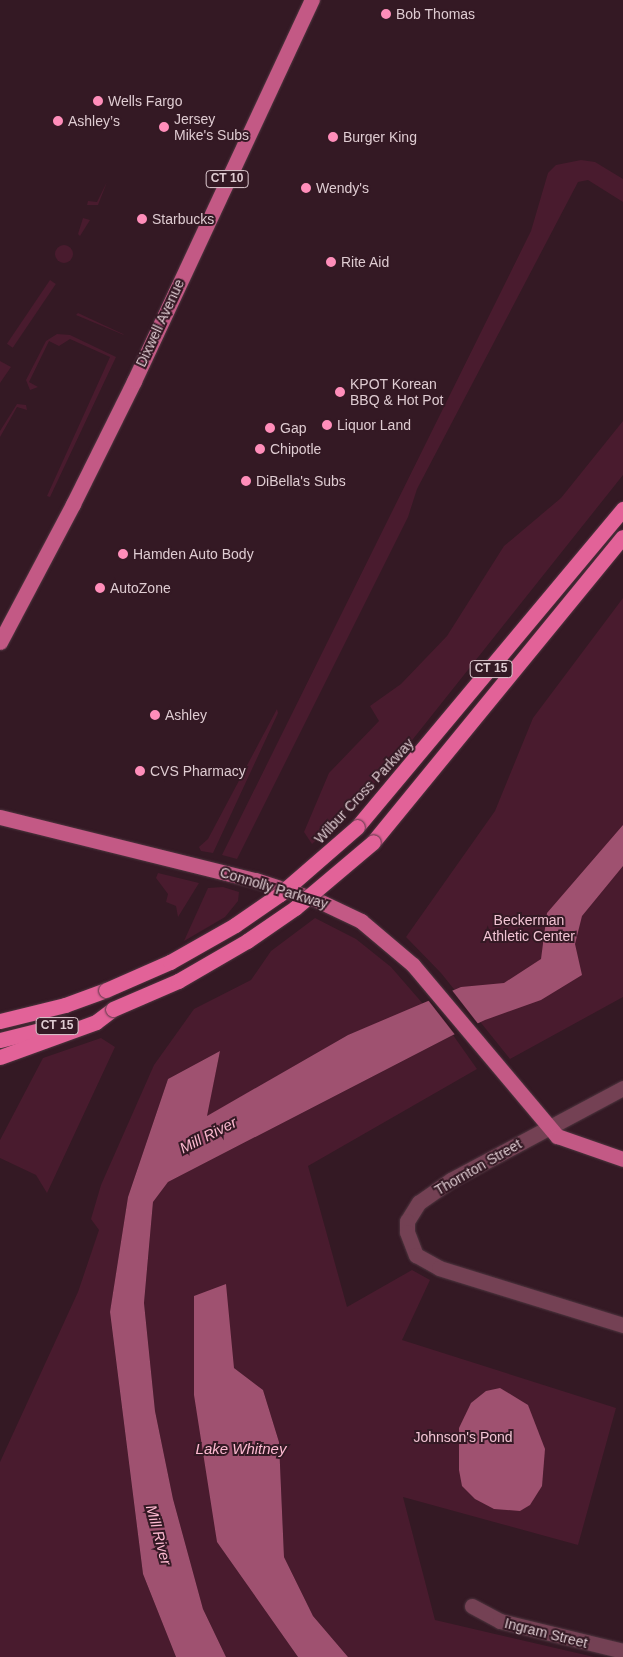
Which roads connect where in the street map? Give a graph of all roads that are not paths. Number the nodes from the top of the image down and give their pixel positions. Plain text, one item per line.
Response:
1 (312, 0) edge
2 (623, 509) edge
3 (623, 537) edge
4 (0, 642) edge
5 (0, 818) edge
6 (113, 1009) junction
7 (0, 1021) edge
8 (0, 1040) edge
9 (0, 1058) edge
10 (623, 1088) edge
11 (548, 1127) junction
12 (623, 1159) edge
13 (623, 1325) edge
14 (472, 1606) dead end
15 (623, 1651) edge

1 - 4 main road, Dixwell Avenue / CT 10
2 - 7 highway, Wilbur Cross Parkway / CT 15, bridge
3 - 6 highway, CT 15, bridge
5 - 11 main road, Connolly Parkway
6 - 8 highway, CT 15
6 - 9 highway
10 - 11 street, Thornton Street
11 - 12 main road, Connolly Parkway
11 - 13 street, Thornton Street
14 - 15 street, Ingram Street

